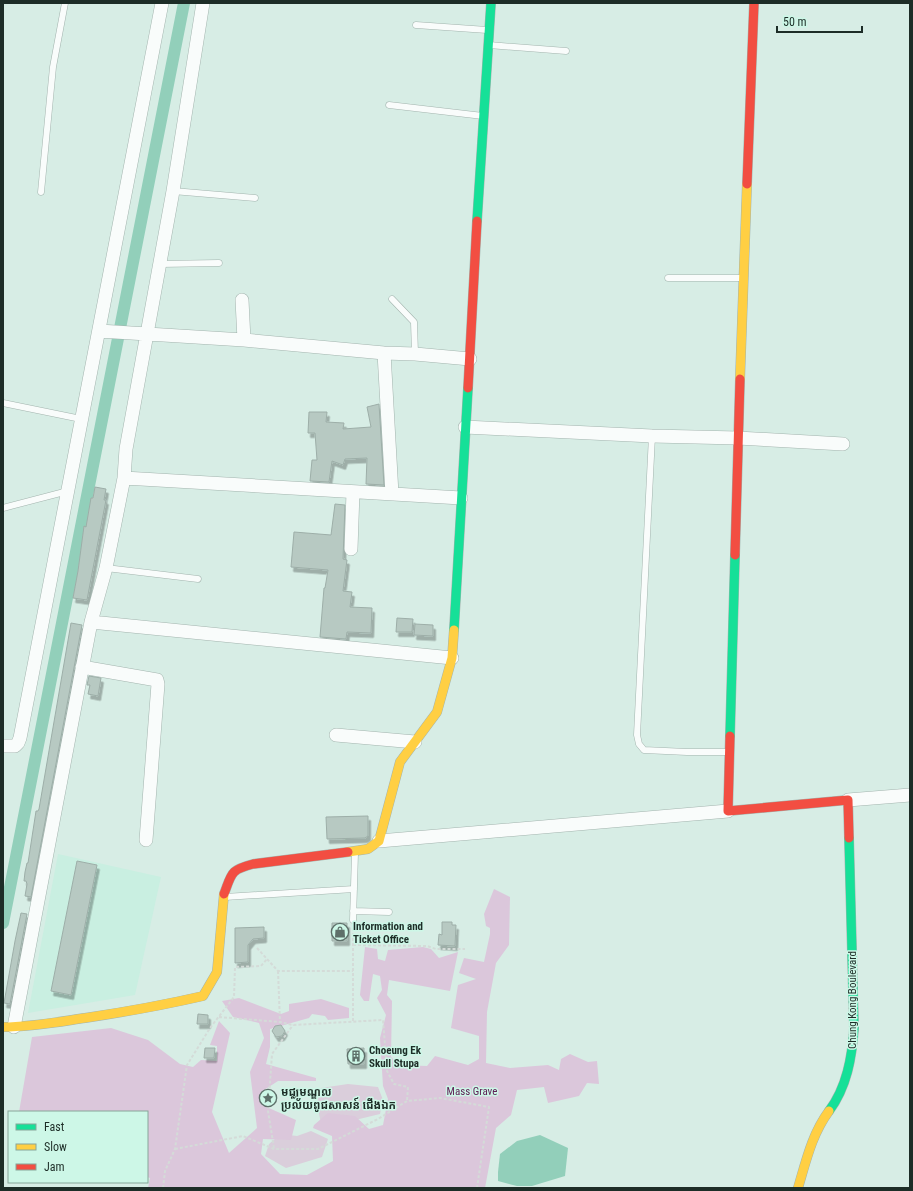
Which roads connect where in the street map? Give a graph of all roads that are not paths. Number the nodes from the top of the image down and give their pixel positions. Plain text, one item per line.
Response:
1 (65, 3) edge
2 (162, 3) edge
3 (203, 3) edge
4 (491, 3) edge
5 (754, 3) edge
6 (416, 25) dead end
7 (489, 30) junction
8 (488, 44) junction
9 (566, 52) dead end
10 (389, 105) dead end
11 (484, 116) junction
12 (42, 192) dead end
13 (173, 192) junction
14 (255, 198) dead end
15 (219, 263) dead end
16 (160, 264) junction
17 (668, 278) dead end
18 (743, 278) junction
19 (392, 299) dead end
20 (242, 300) dead end
21 (104, 331) junction
22 (147, 334) junction
23 (244, 340) junction
24 (384, 354) junction
25 (415, 354) junction
26 (470, 359) junction
27 (3, 403) edge
28 (81, 420) junction
29 (465, 427) junction
30 (652, 436) junction
31 (738, 438) junction
32 (843, 444) dead end
33 (124, 478) junction
34 (68, 491) junction
35 (352, 492) junction
36 (392, 494) junction
37 (461, 498) junction
38 (3, 508) edge
39 (351, 549) dead end
40 (106, 568) junction
41 (198, 579) dead end
42 (91, 622) junction
43 (452, 658) junction
44 (82, 667) junction
45 (336, 735) dead end
46 (415, 742) junction
47 (3, 746) edge
48 (730, 752) junction
49 (910, 795) edge
50 (848, 800) junction
51 (728, 811) junction
52 (146, 840) dead end
53 (379, 842) junction
54 (355, 852) junction
55 (354, 889) junction
56 (223, 897) junction
57 (353, 911) junction
58 (389, 912) dead end
59 (353, 920) road end
60 (9, 1027) edge
61 (798, 1188) edge

1 - 12 lane
2 - 21 street
3 - 13 street
4 - 7 street
5 - 18 street
6 - 7 lane
7 - 8 street
8 - 9 lane
8 - 11 street
10 - 11 lane
11 - 26 street
13 - 14 lane
13 - 16 street
15 - 16 lane
16 - 22 street
17 - 18 lane
18 - 31 street
19 - 25 lane
20 - 23 street
21 - 22 street
21 - 28 street
22 - 23 street
22 - 33 street
23 - 24 street
24 - 25 street
24 - 36 street
25 - 26 street
26 - 29 street
27 - 28 lane
28 - 34 street
29 - 30 street
29 - 37 street
30 - 31 street
30 - 48 lane
31 - 32 street
31 - 48 street
33 - 35 street
33 - 40 street
34 - 38 lane
34 - 47 street
35 - 36 street
35 - 39 street
36 - 37 street
37 - 43 street
40 - 41 lane
40 - 42 street
42 - 43 street
42 - 44 street
43 - 46 street
44 - 52 street
44 - 60 street
45 - 46 street
46 - 53 street
48 - 51 street
49 - 50 street
50 - 51 street
50 - 61 street, Chung Kong Boulevard
51 - 53 street
53 - 54 street
54 - 55 lane
54 - 56 street
55 - 56 lane
55 - 57 lane
56 - 60 street
57 - 58 lane
57 - 59 lane

